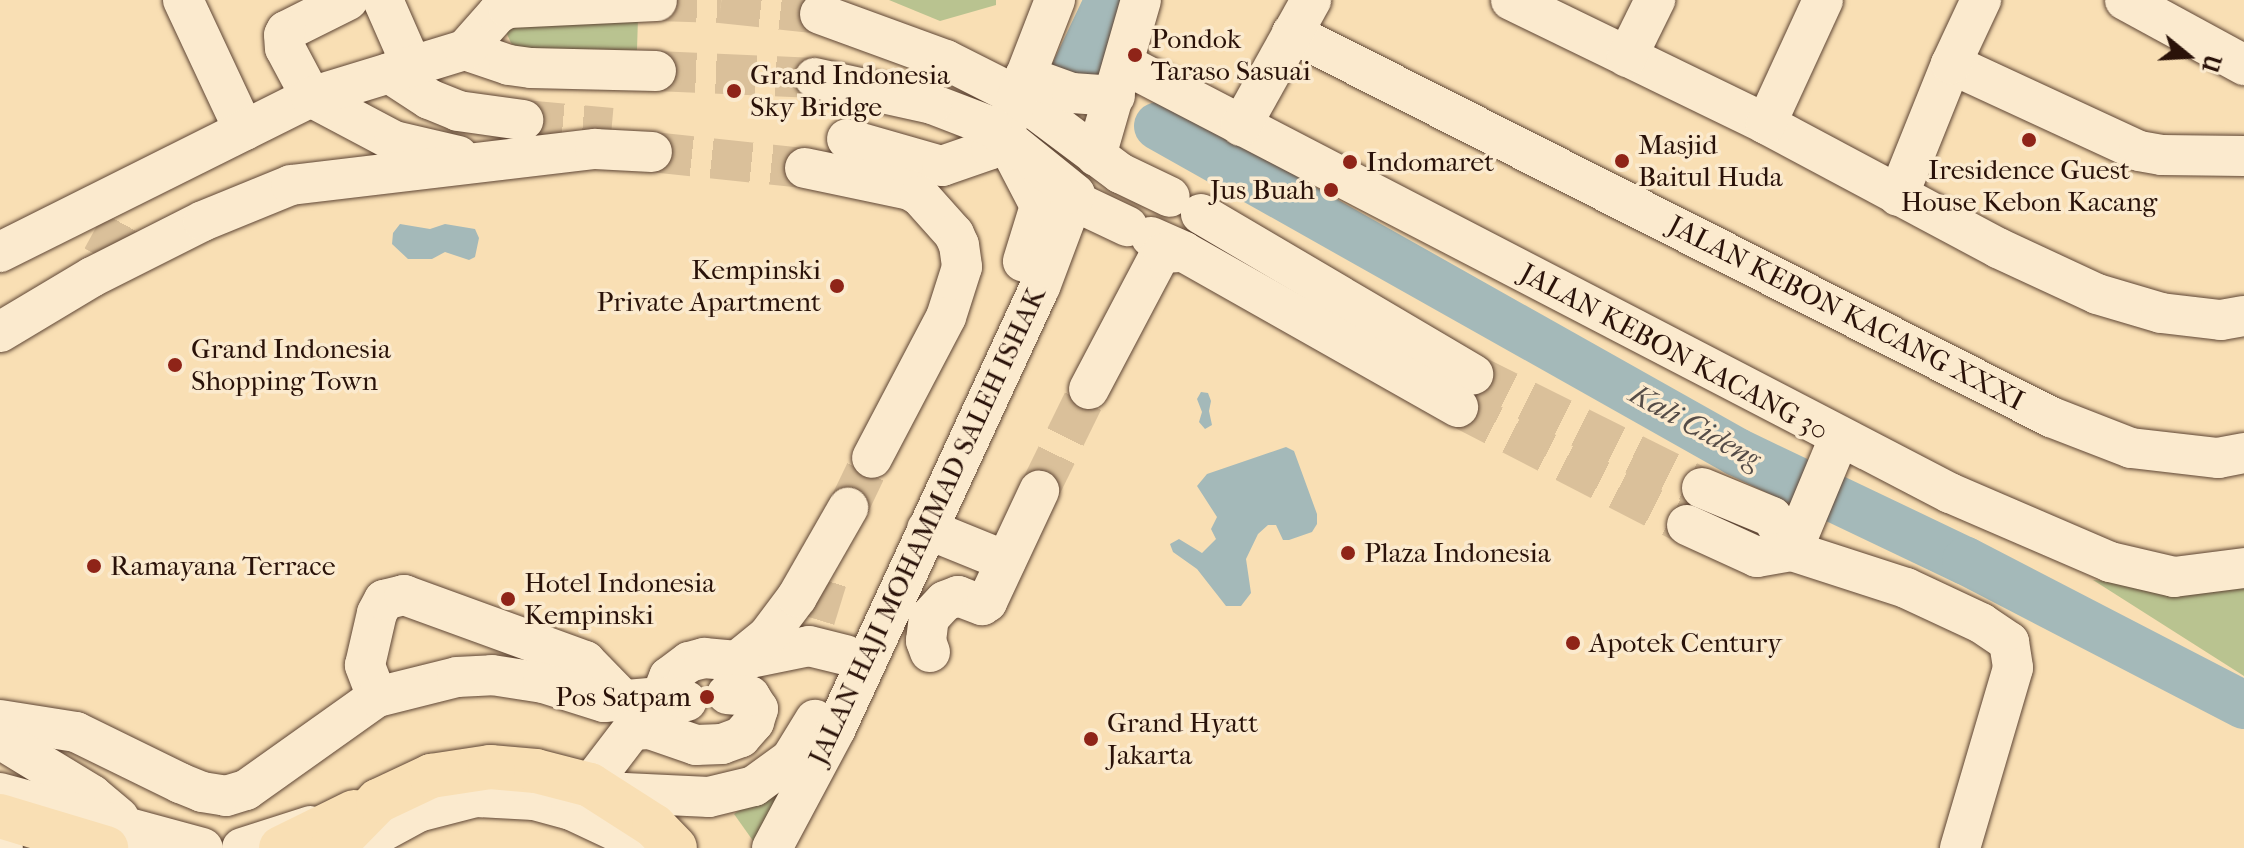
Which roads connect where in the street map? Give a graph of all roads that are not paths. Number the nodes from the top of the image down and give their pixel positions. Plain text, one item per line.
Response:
1 (183, 0) edge
2 (348, 0) edge
3 (383, 0) edge
4 (1055, 0) edge
5 (1141, 0) edge
6 (1511, 0) edge
7 (1655, 0) edge
8 (1823, 0) edge
9 (1981, 0) edge
10 (2125, 0) edge
11 (637, 1) edge
12 (507, 4) edge
13 (820, 14) tunnel mouth
14 (1302, 16) edge
15 (465, 50) junction
16 (1627, 57) junction
17 (1951, 64) junction
18 (2244, 65) edge
19 (400, 70) junction
20 (656, 71) tunnel mouth
21 (815, 78) tunnel mouth
22 (1021, 86) junction
23 (311, 97) junction
24 (1110, 112) junction
25 (523, 120) tunnel mouth
26 (1766, 124) junction
27 (1241, 126) junction
28 (612, 128) tunnel mouth
29 (244, 130) junction
30 (1003, 134) junction
31 (847, 139) dead end
32 (2244, 156) edge
33 (485, 162) junction
34 (805, 168) tunnel mouth
35 (145, 178) junction
36 (1898, 196) junction
37 (1074, 201) junction
38 (125, 216) tunnel mouth
39 (1154, 238) junction
40 (0, 252) edge
41 (2244, 316) edge
42 (0, 332) edge
43 (1089, 389) tunnel mouth
44 (1833, 452) junction
45 (2244, 453) edge
46 (872, 458) tunnel mouth
47 (1702, 488) tunnel mouth
48 (1039, 491) tunnel mouth
49 (848, 508) tunnel mouth
50 (1687, 525) tunnel mouth
51 (927, 529) junction
52 (1798, 535) junction
53 (1006, 561) junction
54 (2244, 568) edge
55 (905, 576) junction
56 (958, 596) junction
57 (861, 650) junction
58 (732, 677) junction
59 (377, 697) junction
60 (658, 700) junction
61 (0, 720) edge
62 (0, 739) edge
63 (597, 788) junction
64 (0, 793) edge
65 (0, 816) edge
66 (118, 838) edge
67 (338, 840) edge
68 (203, 848) edge
69 (242, 848) edge
70 (281, 848) edge
71 (635, 848) edge
72 (675, 848) edge
73 (772, 848) edge
74 (1960, 848) edge

1 - 29 street
2 - 23 street
3 - 19 street
4 - 22 street
5 - 24 street
6 - 16 street
7 - 16 street
8 - 26 street
9 - 17 street
10 - 18 street
11 - 12 street
12 - 15 street
13 - 22 street
14 - 27 street
14 - 45 street, JALAN KEBON KACANG XXXI
15 - 19 street
15 - 20 street
16 - 26 street
17 - 32 street
17 - 36 street
19 - 23 street
19 - 25 street
21 - 30 street
22 - 24 street
22 - 24 street
22 - 30 street
23 - 29 street
23 - 33 street
24 - 27 street, JALAN KEBON KACANG 30
24 - 39 street
26 - 36 street
27 - 44 street, JALAN KEBON KACANG 30
28 - 33 street
29 - 35 street
30 - 31 street
30 - 37 street
30 - 57 street, JALAN HAJI MOHAMMAD SALEH ISHAK
33 - 42 street
34 - 46 street
35 - 38 street
35 - 40 street
36 - 41 street
37 - 39 street
37 - 51 street, JALAN HAJI MOHAMMAD SALEH ISHAK
39 - 43 street
44 - 52 street
44 - 54 street, JALAN KEBON KACANG 30
47 - 52 street
48 - 53 street
49 - 58 street
50 - 52 street
51 - 53 street
51 - 55 street, JALAN HAJI MOHAMMAD SALEH ISHAK
52 - 74 street
53 - 56 street
55 - 56 street
55 - 57 street, JALAN HAJI MOHAMMAD SALEH ISHAK
56 - 57 street
57 - 58 street
57 - 63 street, JALAN HAJI MOHAMMAD SALEH ISHAK
57 - 73 street, JALAN HAJI MOHAMMAD SALEH ISHAK
58 - 60 street
58 - 63 street
59 - 60 street
59 - 60 street
59 - 61 street
62 - 66 street
63 - 67 main road
63 - 72 main road
64 - 66 street
65 - 66 main road
66 - 68 street
67 - 69 street
67 - 70 main road
67 - 71 street

